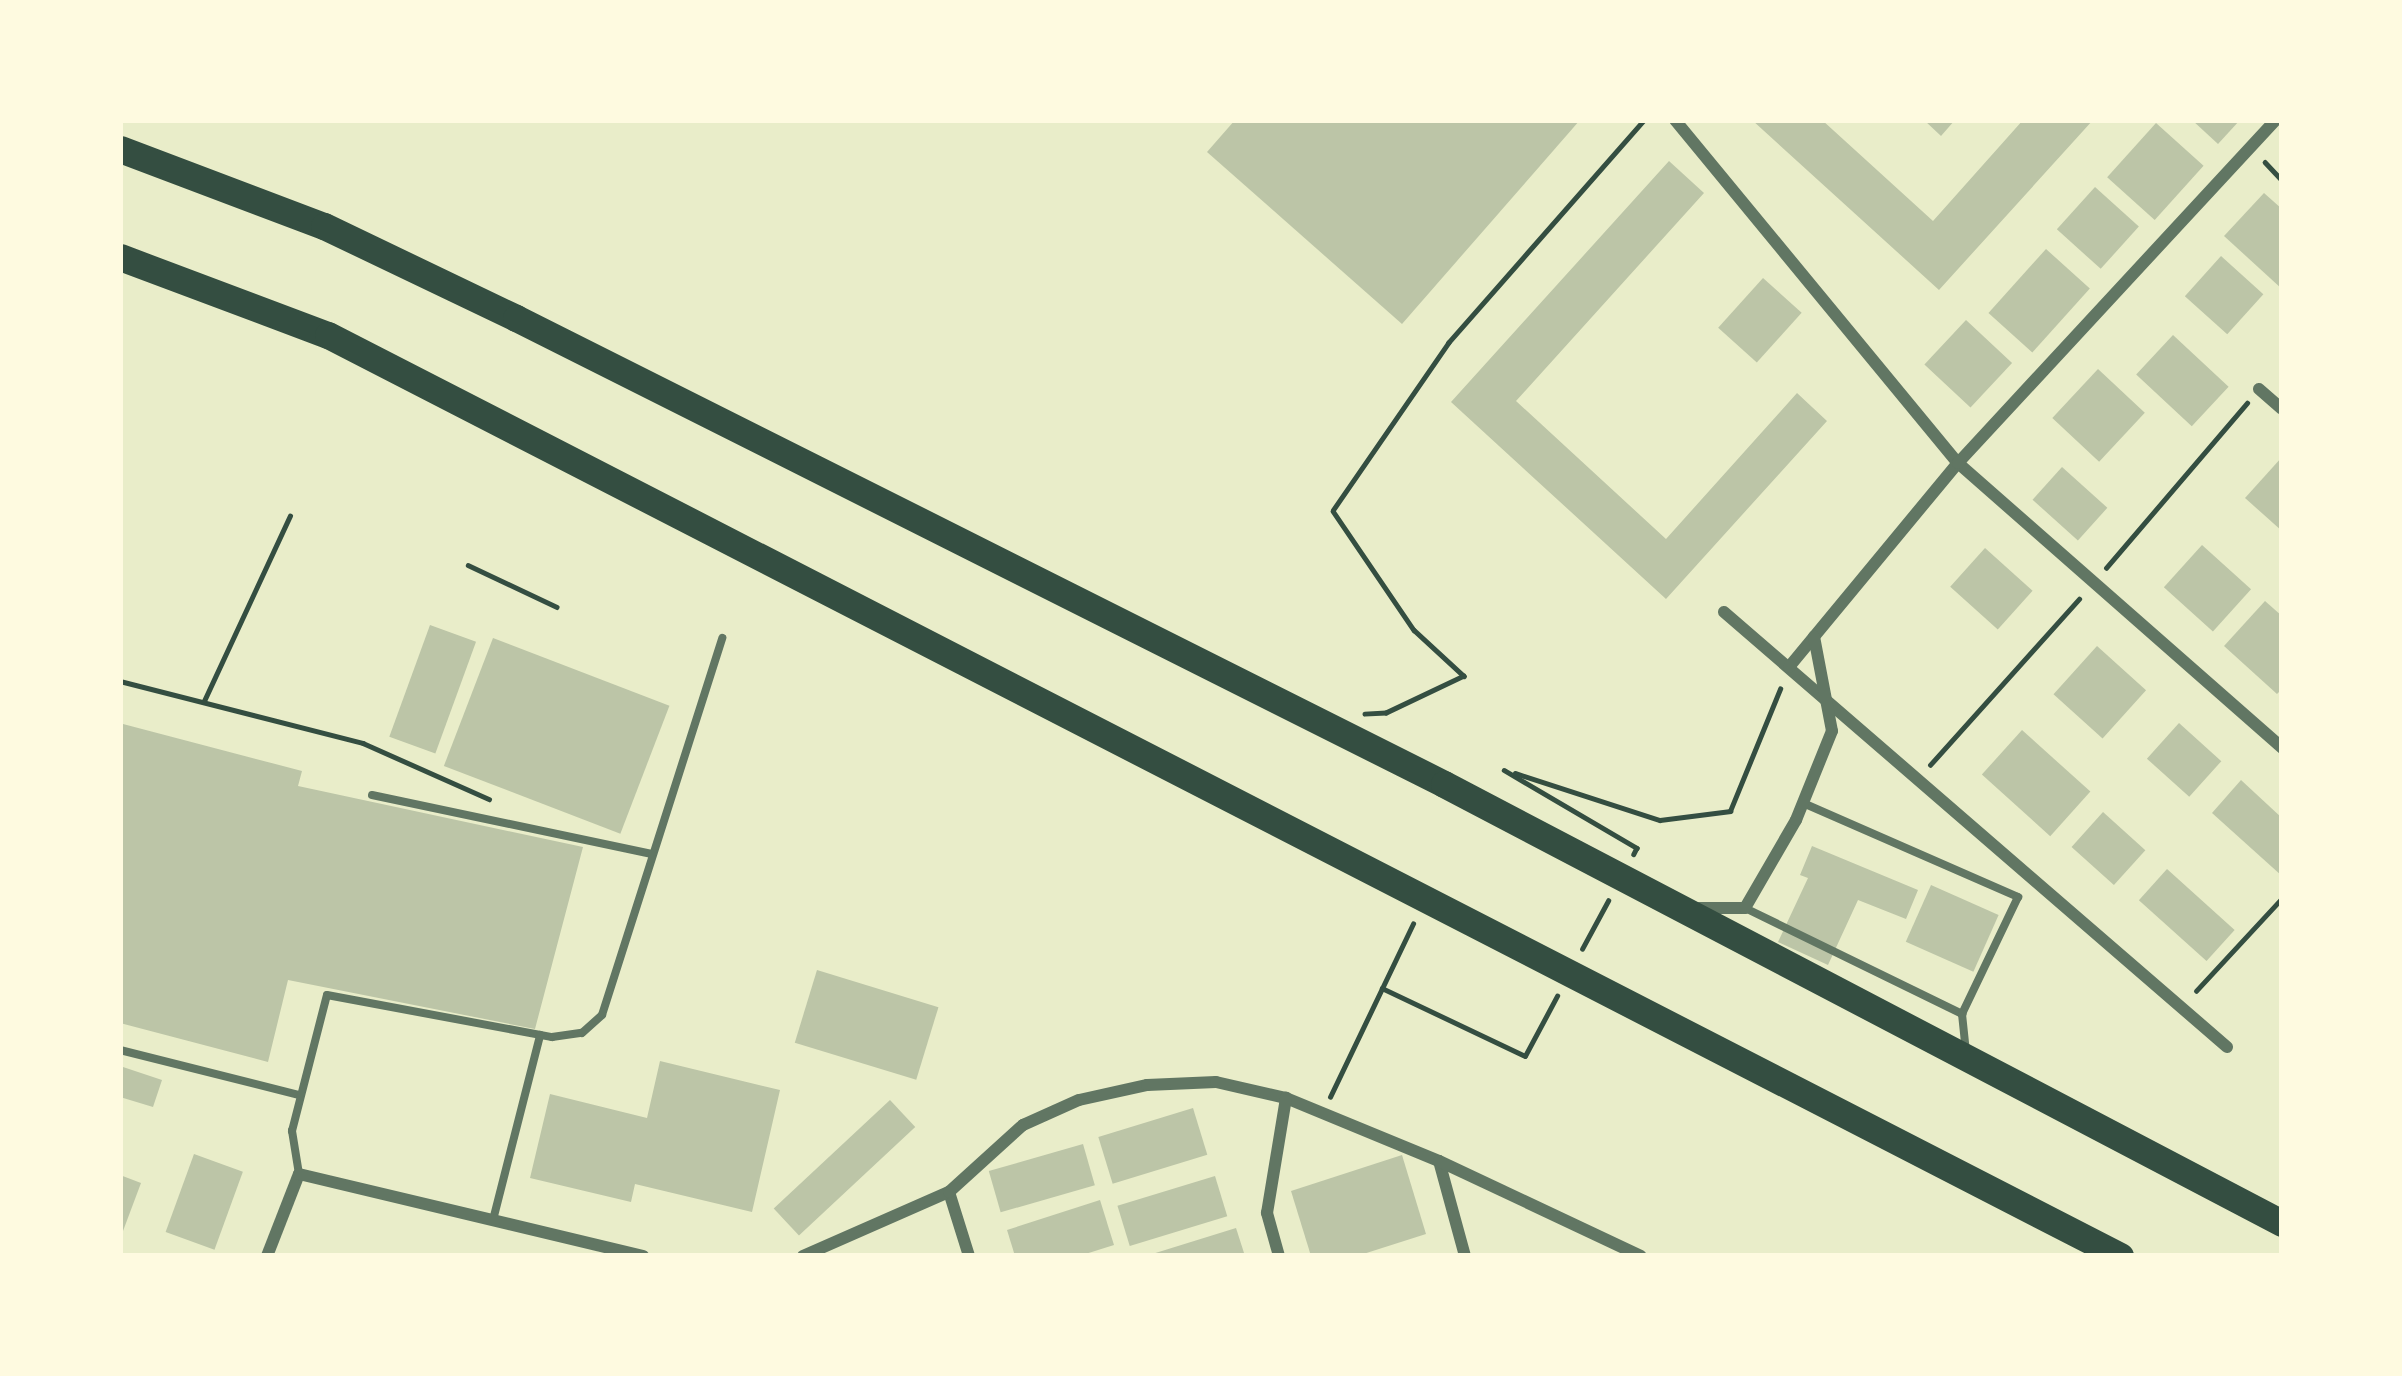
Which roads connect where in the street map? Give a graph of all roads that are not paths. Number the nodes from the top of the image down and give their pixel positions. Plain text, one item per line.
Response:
1 (1676, 120) edge
2 (2276, 120) edge
3 (120, 149) edge
4 (120, 256) edge
5 (2259, 389) dead end
6 (2282, 409) edge
7 (1958, 464) junction
8 (1724, 612) dead end
9 (1814, 637) junction
10 (722, 638) dead end
11 (1790, 667) junction
12 (1827, 700) junction
13 (2282, 748) edge
14 (372, 795) dead end
15 (1803, 802) junction
16 (652, 854) junction
17 (1669, 902) junction
18 (1745, 908) junction
19 (1962, 1014) junction
20 (540, 1035) junction
21 (2227, 1047) dead end
22 (120, 1050) edge
23 (1966, 1058) junction
24 (299, 1095) junction
25 (1286, 1098) junction
26 (1439, 1161) junction
27 (299, 1174) junction
28 (949, 1192) junction
29 (492, 1222) junction
30 (2282, 1223) edge
31 (267, 1256) edge
32 (643, 1256) edge
33 (803, 1256) edge
34 (969, 1256) edge
35 (1279, 1256) edge
36 (1466, 1256) edge
37 (1641, 1256) edge
38 (2120, 1256) edge

1 - 7 street
2 - 7 street
3 - 17 highway
4 - 38 highway
5 - 6 street
7 - 9 street
7 - 13 street
8 - 11 street
9 - 11 street
9 - 12 street
10 - 16 lane
11 - 12 street
12 - 15 street
12 - 21 street
14 - 16 lane
15 - 18 street
15 - 19 lane
16 - 20 lane
17 - 18 street
17 - 23 highway
18 - 19 lane
19 - 23 lane
20 - 24 lane
20 - 29 lane
22 - 24 lane
23 - 30 highway
24 - 27 lane
25 - 26 street
25 - 28 street
25 - 35 street
26 - 36 street
26 - 37 street
27 - 29 street
27 - 31 street
28 - 33 street
28 - 34 street
29 - 32 street

